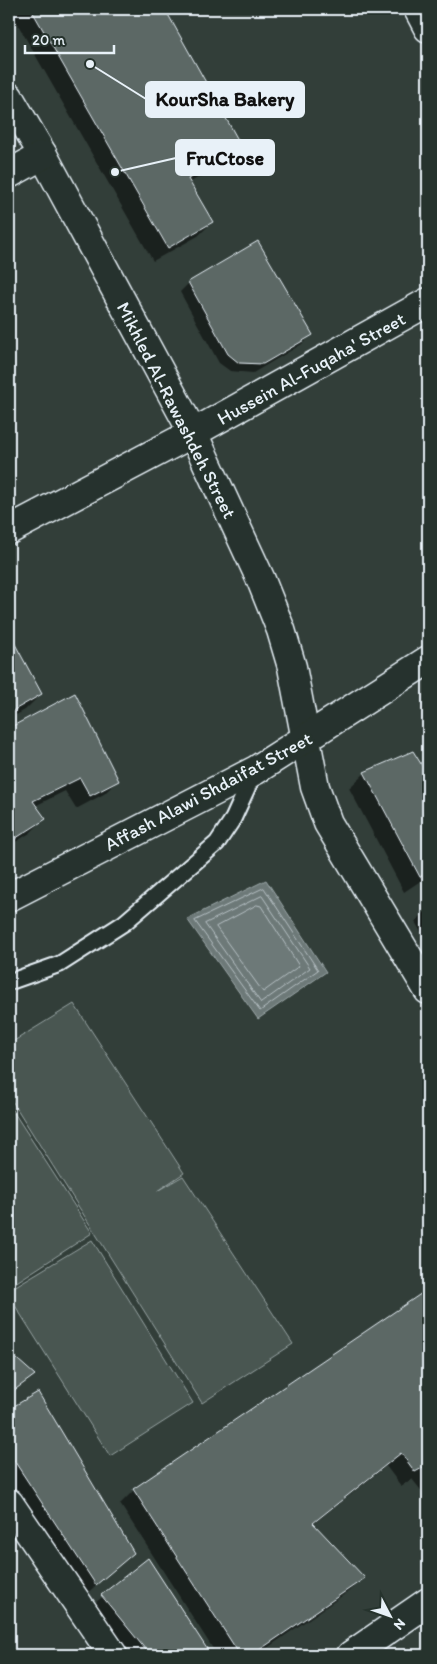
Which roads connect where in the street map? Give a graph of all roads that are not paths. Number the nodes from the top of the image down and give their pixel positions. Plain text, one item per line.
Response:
1 (418, 9) edge
2 (428, 28) edge
3 (9, 97) edge
4 (43, 155) junction
5 (9, 174) edge
6 (428, 302) edge
7 (193, 433) junction
8 (9, 530) edge
9 (428, 660) edge
10 (305, 740) junction
11 (256, 770) junction
12 (9, 896) edge
13 (9, 982) edge
14 (428, 990) edge
15 (9, 1502) edge
16 (428, 1602) edge
17 (113, 1655) edge
18 (351, 1655) edge

1 - 2 street
3 - 4 street, Mikhled Al-Rawashdeh Street
4 - 5 street
4 - 7 street, Mikhled Al-Rawashdeh Street
6 - 7 street, Hussein Al-Fuqaha' Street
7 - 8 street, Hussein Al-Fuqaha' Street
7 - 10 street, Mikhled Al-Rawashdeh Street
9 - 10 street, Affash Alawi Shdaifat Street
10 - 11 street, Affash Alawi Shdaifat Street
10 - 14 street, Mikhled Al-Rawashdeh Street
11 - 12 street, Affash Alawi Shdaifat Street
11 - 13 lane
15 - 17 street
16 - 18 street

